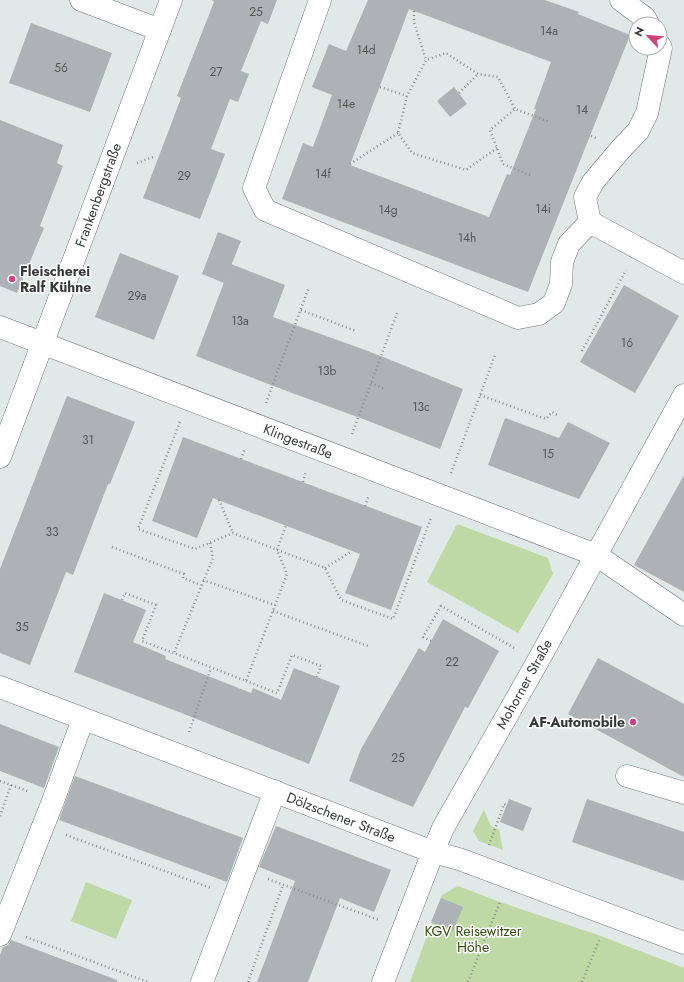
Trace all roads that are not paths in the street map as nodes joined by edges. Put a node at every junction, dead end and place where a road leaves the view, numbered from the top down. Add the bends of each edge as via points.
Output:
1 (81, 0) edge
2 (171, 0) edge
3 (320, 0) edge
4 (621, 0) edge
5 (642, 16) edge
6 (160, 30) junction
7 (659, 56) edge
8 (590, 222) junction
9 (684, 273) edge
10 (0, 327) edge
11 (43, 344) junction
12 (684, 395) edge
13 (0, 457) edge
14 (596, 555) junction
15 (684, 615) edge
16 (0, 687) edge
17 (83, 718) junction
18 (627, 776) dead end
19 (275, 791) junction
20 (684, 793) edge
21 (433, 852) junction
22 (1, 932) edge
23 (684, 943) edge
24 (202, 982) edge
25 (383, 982) edge

1 - 6 street
2 - 6 street, Frankenbergstraße
3 - 8 street via 254,188 265,210 518,318 539,314 554,303 561,284 562,262 569,244
4 - 5 street
6 - 11 street, Frankenbergstraße
7 - 8 street via 647,112 638,131 593,182 586,197
8 - 9 street
10 - 11 street, Klingestraße
11 - 13 street, Frankenbergstraße
11 - 14 street, Klingestraße
12 - 14 street, Mohorner Straße
14 - 15 street, Klingestraße
14 - 21 street, Mohorner Straße via 443,828
16 - 17 street, Dölzschener Straße
17 - 19 street, Dölzschener Straße
17 - 22 street
18 - 20 street
19 - 21 street, Dölzschener Straße
19 - 24 street
21 - 23 street, Dölzschener Straße via 459,859
21 - 25 street, Mohorner Straße

